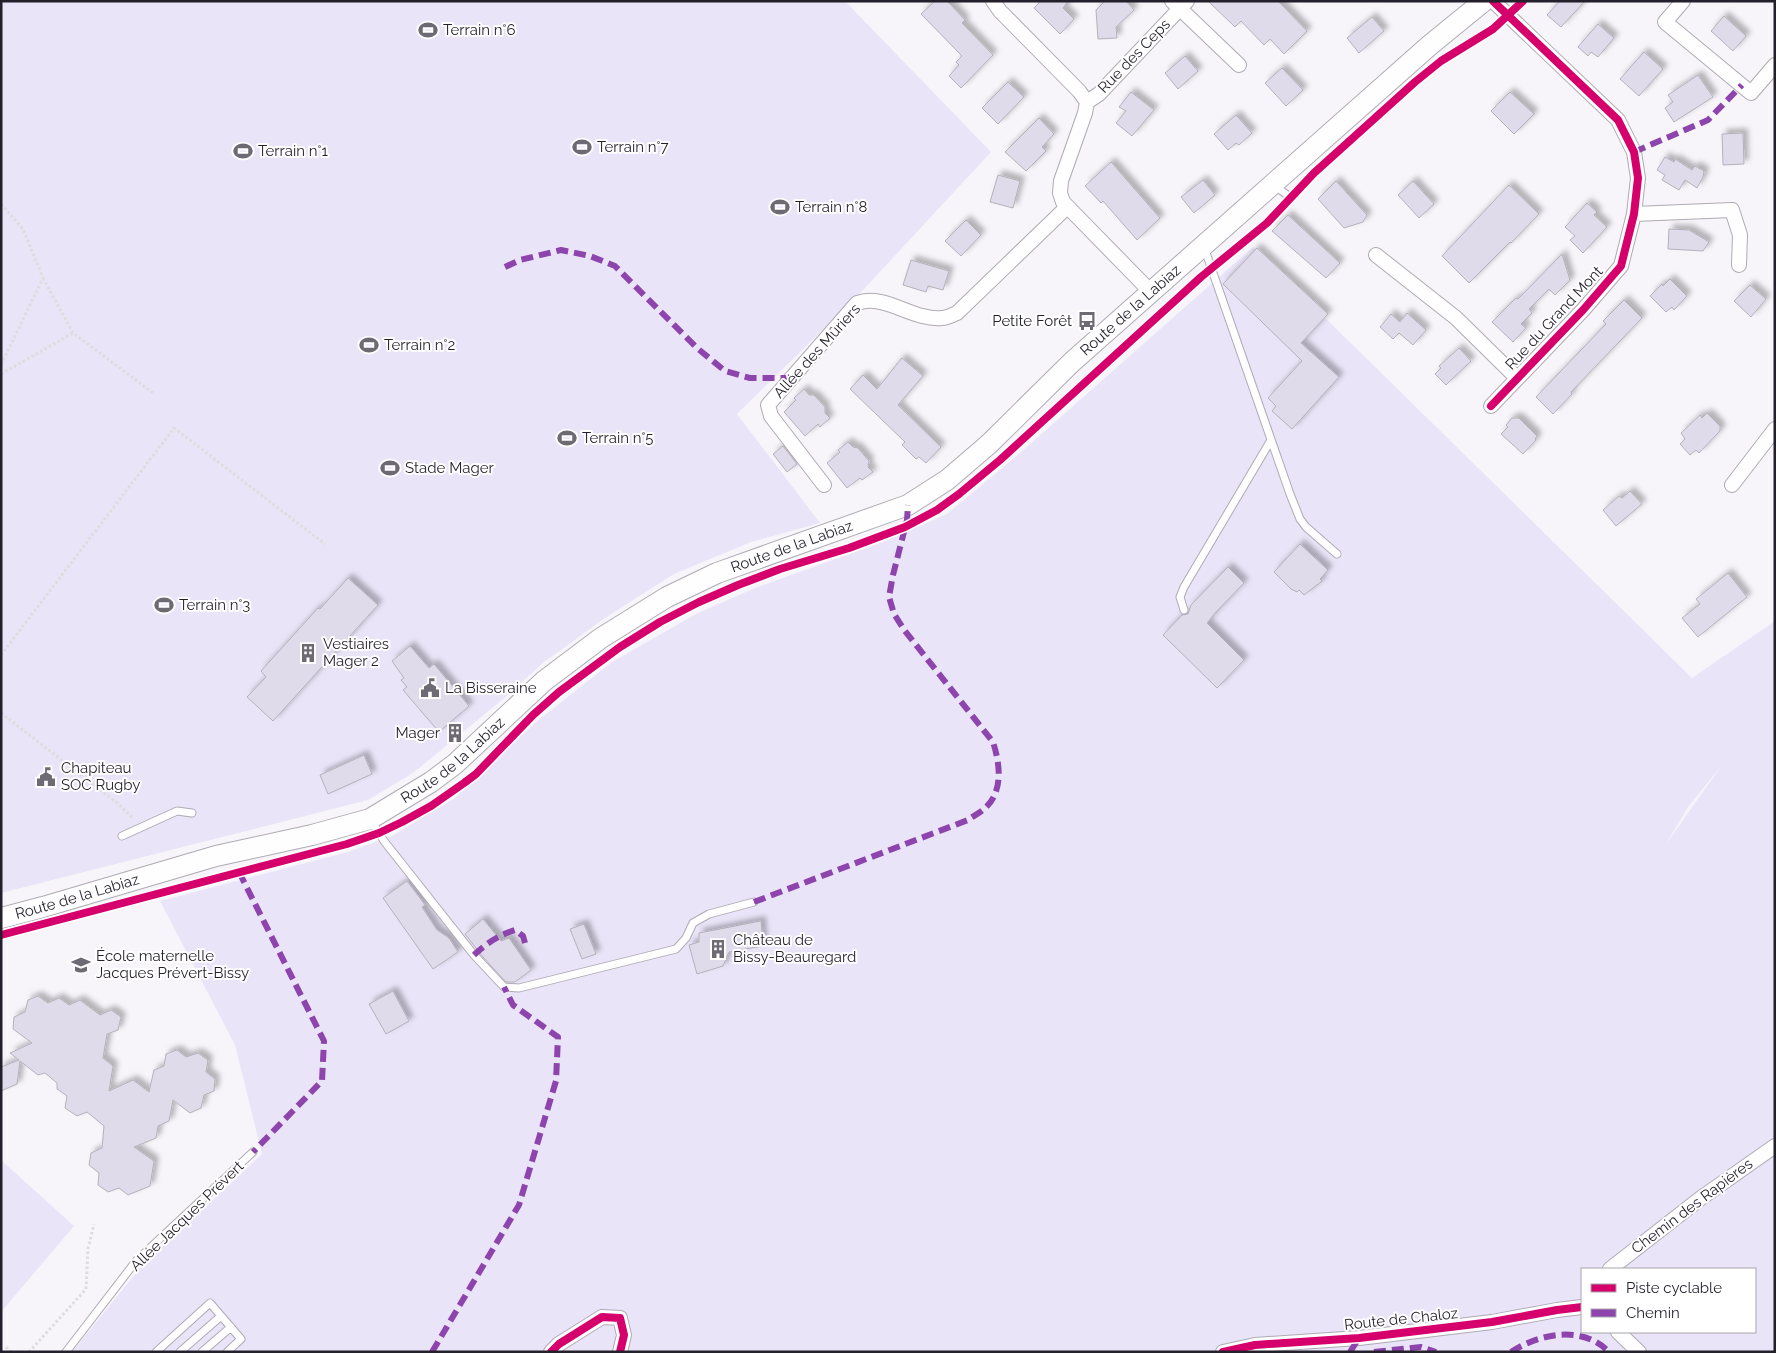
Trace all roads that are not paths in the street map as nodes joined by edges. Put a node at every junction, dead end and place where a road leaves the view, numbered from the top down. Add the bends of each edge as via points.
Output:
1 (992, 1) edge
2 (1484, 1) edge
3 (1493, 1) edge
4 (1683, 1) edge
5 (1179, 4) edge
6 (1240, 65) dead end
7 (1775, 65) edge
8 (1087, 102) junction
9 (1272, 184) junction
10 (1290, 197) dead end
11 (1067, 207) junction
12 (1634, 214) junction
13 (1203, 246) junction
14 (1376, 255) dead end
15 (1739, 265) dead end
16 (1151, 292) junction
17 (1517, 378) junction
18 (1491, 406) dead end
19 (1775, 429) edge
20 (1271, 440) junction
21 (824, 485) dead end
22 (1732, 485) dead end
23 (1337, 554) dead end
24 (1184, 610) dead end
25 (192, 813) dead end
26 (370, 819) junction
27 (122, 836) dead end
28 (754, 902) dead end
29 (1, 918) edge
30 (1775, 1146) edge
31 (253, 1152) dead end
32 (1611, 1268) edge
33 (1581, 1306) edge
34 (221, 1316) junction
35 (231, 1326) junction
36 (1619, 1333) edge
37 (66, 1352) edge
38 (156, 1352) edge
39 (180, 1352) edge
40 (202, 1352) edge
41 (227, 1352) edge
42 (551, 1352) edge
43 (620, 1352) edge
44 (1223, 1352) edge
45 (1639, 1352) edge

1 - 8 street
2 - 9 main road, Route de la Labiaz
3 - 12 street, Rue du Grand Mont via 1618,120 1634,152 1638,178
4 - 7 street via 1665,22 1751,92
5 - 6 street, Rue des Ceps
5 - 8 street, Rue des Ceps via 1099,94
8 - 11 street via 1062,181 1060,193
9 - 10 lane
9 - 13 main road, Route de la Labiaz
11 - 16 street
11 - 21 street, Allée des Mûriers via 956,313 932,319 876,301 857,303 791,378 768,405 771,416
12 - 15 street via 1732,210 1740,235
12 - 17 street, Rue du Grand Mont via 1621,266 1584,310
13 - 16 main road, Route de la Labiaz
13 - 20 lane
14 - 17 street, Rue du Grand Mont via 1456,318
16 - 26 main road, Route de la Labiaz via 947,480 908,505 717,573 667,597 601,638 544,681 431,782
17 - 18 street, Rue du Grand Mont
19 - 22 street
20 - 23 lane via 1300,519
20 - 24 lane via 1184,587 1180,597
25 - 27 lane via 177,811
26 - 28 lane via 474,955 504,987 520,988 676,949 693,923 709,914
26 - 29 main road, Route de la Labiaz via 216,856
30 - 32 street, Chemin des Rapières via 1701,1198
31 - 37 lane, Allée Jacques Prévert via 136,1261
33 - 44 street, Route de Chaloz via 1492,1322 1359,1338 1255,1345
34 - 35 lane
34 - 38 lane via 210,1303
34 - 39 lane
35 - 40 lane
35 - 41 lane via 241,1339
36 - 45 street
42 - 43 street via 602,1316 620,1318 624,1336

